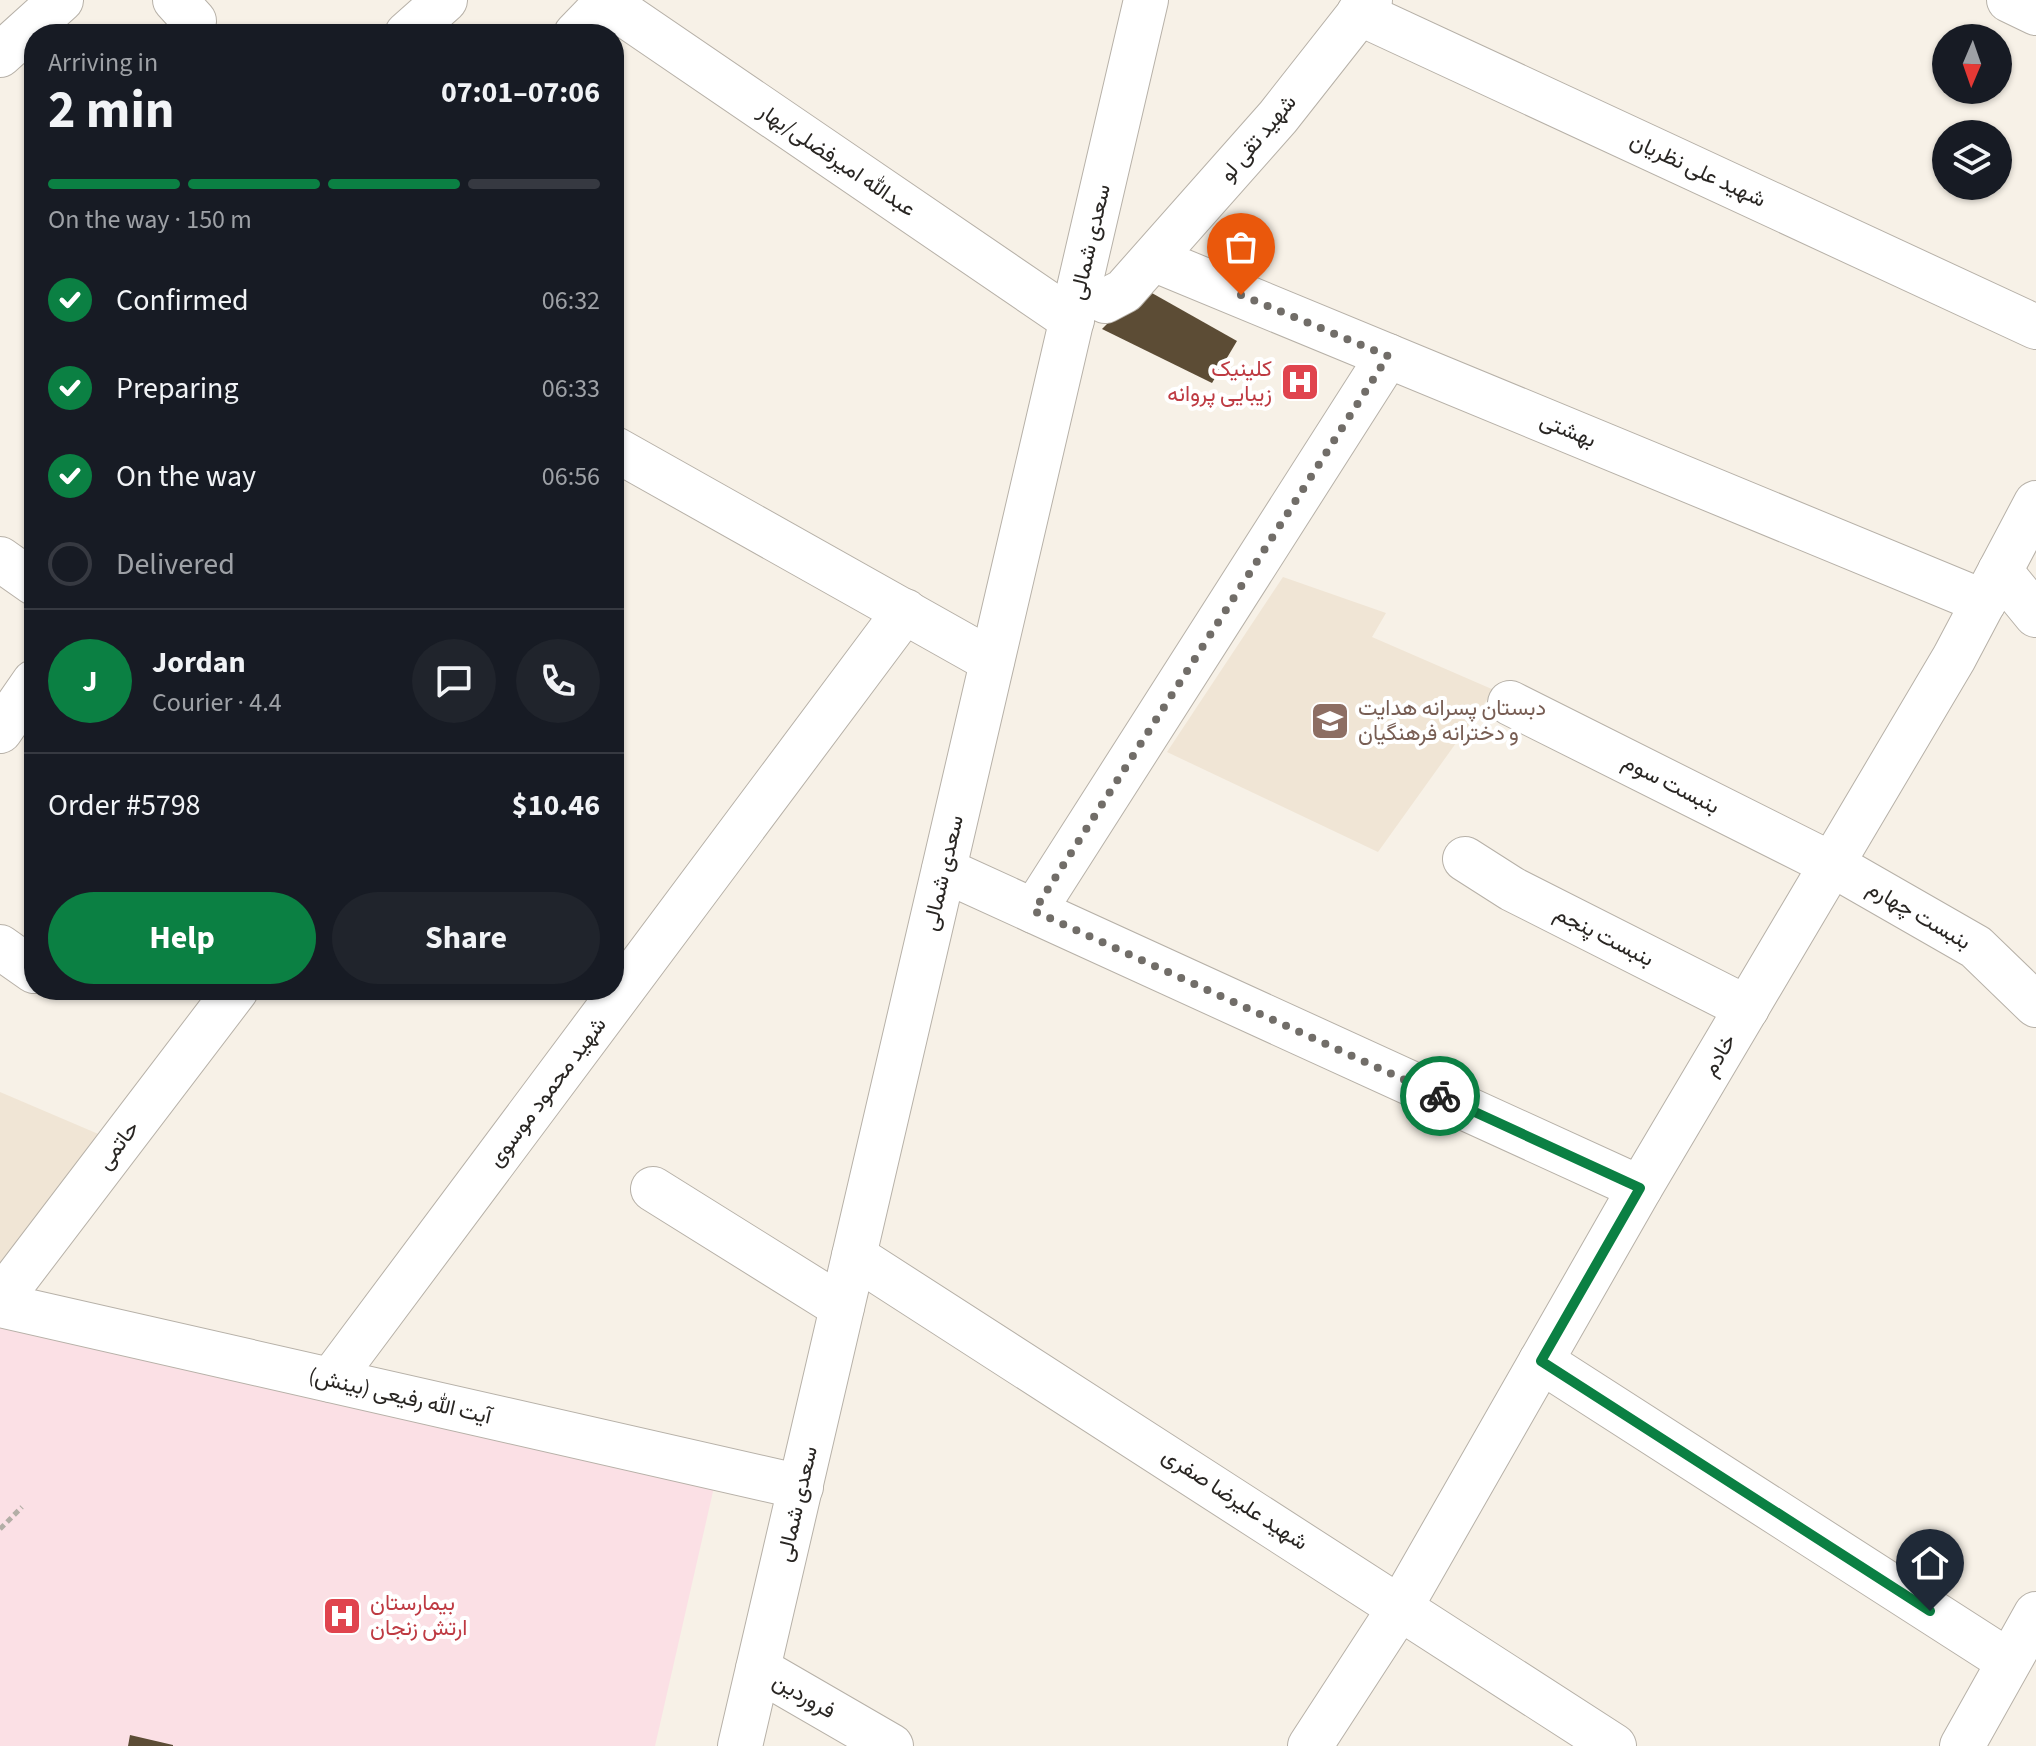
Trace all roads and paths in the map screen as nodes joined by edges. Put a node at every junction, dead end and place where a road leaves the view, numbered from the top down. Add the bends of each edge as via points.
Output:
1 (445, 0) edge
2 (1146, 0) edge
3 (2009, 0) edge
4 (605, 1) edge
5 (41, 6) edge
6 (1364, 6) edge
7 (2036, 13) edge
8 (26, 24) edge
9 (418, 24) edge
10 (585, 24) edge
11 (24, 26) edge
12 (0, 55) edge
13 (1153, 259) junction
14 (1088, 310) junction
15 (2036, 327) edge
16 (1388, 356) junction
17 (624, 454) edge
18 (2036, 503) edge
19 (0, 559) edge
20 (24, 576) edge
21 (1992, 586) junction
22 (905, 611) junction
23 (2036, 615) edge
24 (992, 661) junction
25 (24, 696) edge
26 (1510, 703) dead end
27 (0, 731) edge
28 (1465, 859) dead end
29 (1833, 865) junction
30 (944, 870) junction
31 (1034, 911) junction
32 (0, 947) edge
33 (24, 964) edge
34 (624, 978) edge
35 (228, 1000) edge
36 (608, 1000) edge
37 (2036, 1005) edge
38 (1747, 1008) junction
39 (1640, 1188) junction
40 (653, 1189) dead end
41 (854, 1256) junction
42 (0, 1303) edge
43 (842, 1307) junction
44 (1541, 1361) junction
45 (331, 1380) junction
46 (801, 1487) junction
47 (22, 1507) dead end
48 (0, 1529) edge
49 (1401, 1606) junction
50 (2036, 1614) edge
51 (2008, 1661) junction
52 (758, 1669) junction
53 (740, 1746) edge
54 (891, 1746) edge
55 (1310, 1746) edge
56 (1614, 1746) edge
57 (1962, 1746) edge

1 - 9 street
2 - 14 street, سعدی شمالی
3 - 7 street
4 - 10 street
4 - 14 street, عبدالله امیرفضلی/بهار
5 - 8 street
6 - 13 street, شهید تقی لو via 1278,117
6 - 15 street, شهید علی نظریان
11 - 12 street
13 - 14 street, شهید تقی لو via 1124,291
13 - 16 street, بهشتی
14 - 24 street, سعدی شمالی via 1039,463
16 - 21 street, بهشتی
16 - 31 street
17 - 22 street
18 - 21 street, خادم
19 - 20 street
21 - 23 street
21 - 29 street, خادم
22 - 24 street
22 - 34 street, شهید محمود موسوی
24 - 30 street, سعدی شمالی
25 - 27 street
26 - 29 street, بنبست سوم
28 - 38 street, بنبست پنجم via 1512,889
29 - 37 street, بنبست چهارم via 1976,947
29 - 38 street, خادم
30 - 31 street
30 - 41 street, سعدی شمالی
31 - 39 street
32 - 33 street
35 - 42 street, حاتمی
36 - 45 street, شهید محمود موسوی
38 - 39 street, خادم
39 - 44 street, خادم
40 - 43 street
41 - 43 street, سعدی شمالی
41 - 49 street, شهید علیرضا صفری
42 - 45 street, آیت الله رفیعی (بینش)
43 - 46 street, سعدی شمالی
44 - 49 street, خادم
44 - 51 street
45 - 46 street, آیت الله رفیعی (بینش)
46 - 52 street, سعدی شمالی
47 - 48 path
49 - 55 street, خادم
49 - 56 street, شهید علیرضا صفری
50 - 51 street
51 - 57 street
52 - 53 street, سعدی شمالی
52 - 54 street, فروردین

